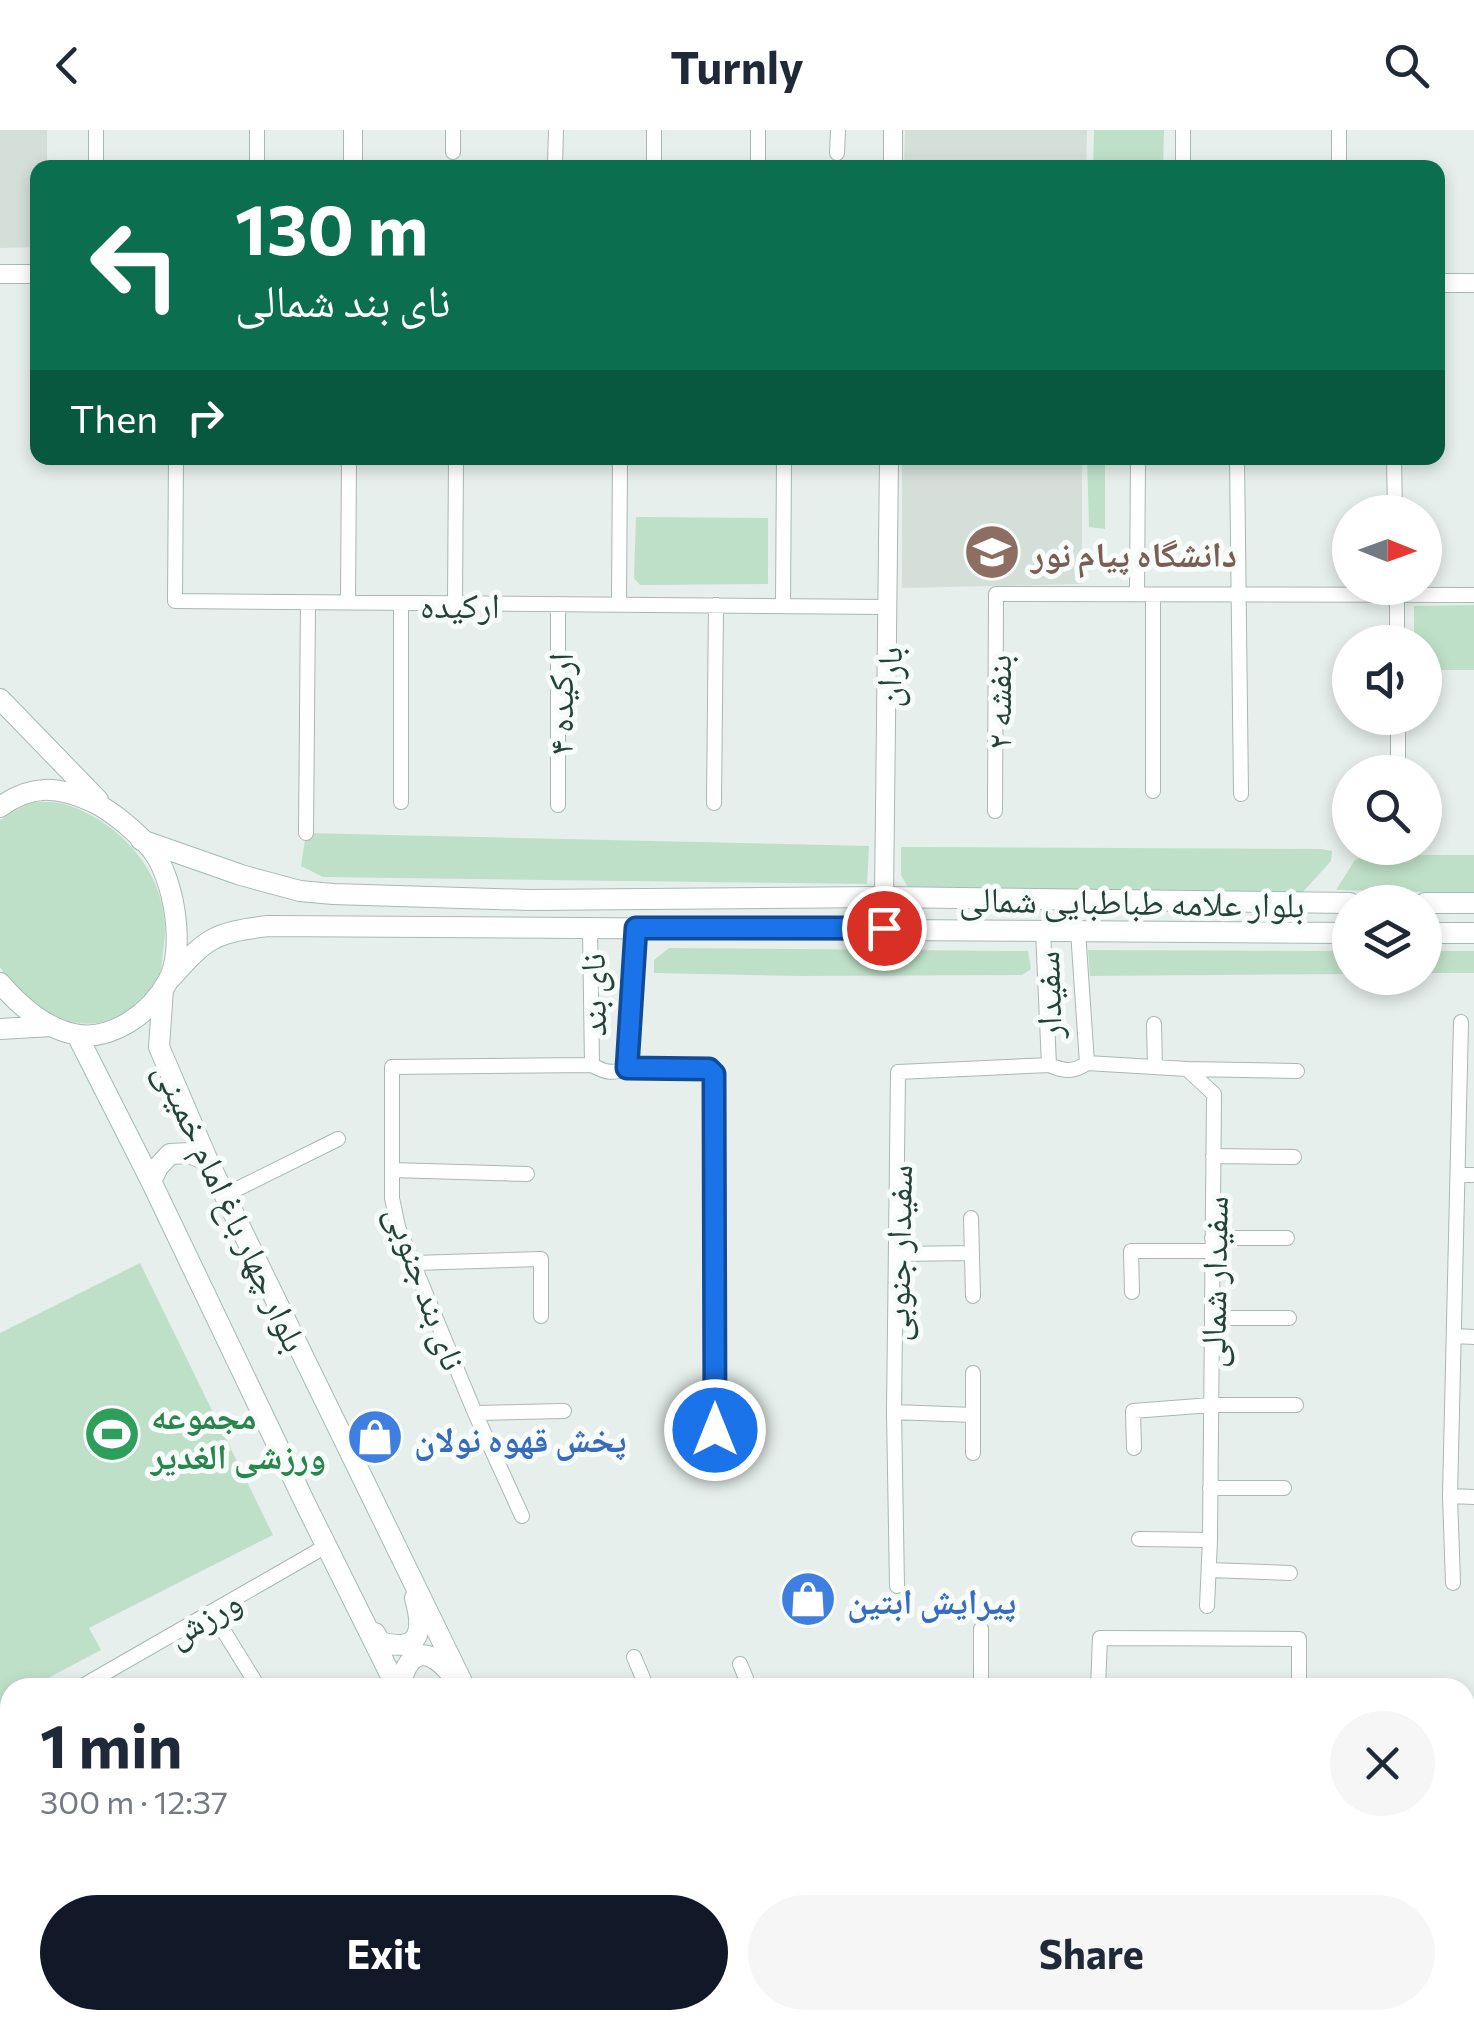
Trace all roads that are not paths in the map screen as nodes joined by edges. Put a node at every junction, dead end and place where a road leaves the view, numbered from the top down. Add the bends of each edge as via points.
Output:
1 (96, 130) edge
2 (256, 130) edge
3 (353, 130) edge
4 (453, 130) edge
5 (556, 130) edge
6 (654, 130) edge
7 (758, 130) edge
8 (838, 130) edge
9 (893, 130) edge
10 (1182, 130) edge
11 (1338, 130) edge
12 (453, 152) dead end
13 (837, 152) dead end
14 (96, 160) edge
15 (257, 160) edge
16 (353, 160) edge
17 (555, 160) edge
18 (654, 160) dead end
19 (758, 160) edge
20 (892, 160) edge
21 (1183, 160) edge
22 (1338, 160) edge
23 (0, 274) edge
24 (30, 274) edge
25 (1445, 283) edge
26 (1474, 283) edge
27 (176, 465) edge
28 (349, 465) edge
29 (456, 465) edge
30 (620, 465) edge
31 (784, 465) edge
32 (889, 465) edge
33 (1138, 465) edge
34 (1237, 465) edge
35 (1394, 465) edge
36 (1395, 495) edge
37 (1332, 592) edge
38 (1442, 593) edge
39 (1145, 594) junction
40 (1240, 594) junction
41 (1474, 595) edge
42 (308, 602) junction
43 (348, 602) junction
44 (401, 602) junction
45 (455, 603) junction
46 (558, 604) junction
47 (619, 604) junction
48 (716, 605) junction
49 (783, 606) junction
50 (888, 607) junction
51 (0, 699) edge
52 (1153, 791) dead end
53 (1241, 794) dead end
54 (401, 802) dead end
55 (714, 803) dead end
56 (558, 805) dead end
57 (0, 807) edge
58 (106, 808) junction
59 (996, 811) dead end
60 (306, 833) dead end
61 (142, 840) junction
62 (884, 896) junction
63 (1332, 903) edge
64 (1442, 903) edge
65 (1474, 903) edge
66 (590, 928) junction
67 (636, 928) junction
68 (1078, 930) junction
69 (1043, 931) junction
70 (1332, 933) edge
71 (1442, 933) edge
72 (1474, 933) edge
73 (0, 982) edge
74 (166, 984) junction
75 (1462, 1022) dead end
76 (1154, 1024) dead end
77 (52, 1026) junction
78 (0, 1029) edge
79 (77, 1035) junction
80 (1086, 1064) junction
81 (592, 1065) junction
82 (1049, 1065) junction
83 (1155, 1067) junction
84 (627, 1068) junction
85 (1187, 1069) junction
86 (1298, 1071) dead end
87 (1468, 1092) edge
88 (338, 1140) dead end
89 (1213, 1156) junction
90 (1294, 1157) dead end
91 (208, 1161) junction
92 (392, 1170) junction
93 (527, 1174) dead end
94 (1466, 1175) edge
95 (151, 1181) junction
96 (225, 1195) junction
97 (972, 1218) dead end
98 (1287, 1238) dead end
99 (1212, 1244) junction
100 (972, 1253) junction
101 (896, 1254) junction
102 (414, 1263) junction
103 (1132, 1292) dead end
104 (973, 1296) dead end
105 (541, 1316) dead end
106 (1212, 1318) junction
107 (1289, 1318) dead end
108 (1455, 1336) junction
109 (1474, 1336) edge
110 (973, 1373) dead end
111 (1211, 1405) junction
112 (1296, 1406) dead end
113 (564, 1412) dead end
114 (894, 1412) junction
115 (476, 1413) junction
116 (973, 1415) junction
117 (1134, 1448) dead end
118 (973, 1453) dead end
119 (715, 1469) dead end
120 (1210, 1488) junction
121 (1284, 1488) dead end
122 (1450, 1496) junction
123 (1474, 1498) edge
124 (522, 1516) dead end
125 (1138, 1539) dead end
126 (1210, 1540) junction
127 (328, 1545) junction
128 (408, 1567) junction
129 (1209, 1570) junction
130 (1290, 1573) dead end
131 (1454, 1583) dead end
132 (897, 1586) dead end
133 (350, 1593) junction
134 (1207, 1606) dead end
135 (212, 1612) junction
136 (981, 1629) dead end
137 (634, 1657) dead end
138 (740, 1664) dead end
139 (96, 1678) edge
140 (253, 1678) edge
141 (393, 1678) edge
142 (401, 1678) edge
143 (455, 1678) edge
144 (458, 1678) edge
145 (643, 1678) edge
146 (746, 1678) edge
147 (981, 1678) edge
148 (1098, 1678) edge
149 (1299, 1678) edge

1 - 14 street
2 - 15 street
3 - 16 street
4 - 12 street
5 - 17 street
6 - 18 street
7 - 19 street
8 - 13 street
9 - 20 street
10 - 21 street
11 - 22 street
23 - 24 street
25 - 26 street
27 - 42 street, ارکیده via 175,601
28 - 43 street
29 - 45 street
30 - 47 street
31 - 49 street
32 - 50 street, باران
33 - 39 street
34 - 40 street
35 - 36 street
37 - 40 street
38 - 41 street
39 - 40 street
39 - 52 street
39 - 59 street, بنفشه ۲ via 996,594
40 - 53 street
42 - 43 street, ارکیده
42 - 60 street
43 - 44 street, ارکیده
44 - 45 street, ارکیده
44 - 54 street
45 - 46 street, ارکیده
46 - 47 street, ارکیده
46 - 56 street, ارکیده ۴
47 - 48 street, ارکیده
48 - 49 street, ارکیده
48 - 55 street
49 - 50 street, ارکیده
50 - 62 street, باران
51 - 58 main road
57 - 58 main road via 32,790 58,790
58 - 61 main road
61 - 62 main road, بلوار علامه طباطبایی شمالی via 241,875 333,894 530,900
61 - 74 main road, بلوار چهار باغ امام خمینی via 158,862 176,918
62 - 63 main road, بلوار علامه طباطبایی شمالی
64 - 65 main road
66 - 67 main road, بلوار علامه طباطبایی شمالی
66 - 74 main road, بلوار علامه طباطبایی شمالی via 228,931 201,945
66 - 81 street, نای بند
67 - 69 main road, بلوار علامه طباطبایی شمالی
67 - 84 street, نای بند
68 - 69 main road, بلوار علامه طباطبایی شمالی
68 - 70 main road, بلوار علامه طباطبایی شمالی
68 - 80 street, سفیدار
69 - 82 street, سفیدار
71 - 72 main road
73 - 77 main road
74 - 79 main road, بلوار علامه طباطبایی شمالی via 137,1018 99,1034
74 - 91 main road, بلوار چهار باغ امام خمینی via 159,1047
75 - 87 street
76 - 83 street
77 - 78 main road
77 - 79 main road
79 - 95 main road, بلوار چهار باغ امام خمینی
80 - 82 street, سفیدار via 1063,1071
80 - 83 street
81 - 84 street, نای بند via 604,1072
81 - 92 street, نای بند جنوبی via 392,1067
82 - 101 street, سفیدار جنوبی via 898,1072
83 - 85 street
84 - 119 street via 714,1074
85 - 86 street
85 - 89 street, سفیدار شمالی via 1214,1094
87 - 94 street
88 - 96 street
89 - 90 street
89 - 99 street, سفیدار شمالی
91 - 95 main road via 170,1154
91 - 96 main road, بلوار چهار باغ امام خمینی
92 - 93 street
92 - 102 street, نای بند جنوبی via 395,1212
94 - 108 street
95 - 127 main road, بلوار چهار باغ امام خمینی
96 - 128 main road, بلوار چهار باغ امام خمینی
97 - 100 street
98 - 99 street
99 - 103 street via 1131,1251
99 - 106 street, سفیدار شمالی
100 - 101 street
100 - 104 street
101 - 114 street, سفیدار جنوبی
102 - 105 street via 541,1259
102 - 115 street, نای بند جنوبی
106 - 107 street
106 - 111 street, سفیدار شمالی
108 - 109 street
108 - 122 street
110 - 116 street
111 - 112 street
111 - 117 street via 1133,1410
111 - 120 street, سفیدار شمالی
113 - 115 street
114 - 116 street
114 - 132 street, سفیدار جنوبی
115 - 124 street, نای بند جنوبی
116 - 118 street
120 - 121 street
120 - 126 street, سفیدار شمالی
122 - 123 street
122 - 131 street
125 - 126 street
126 - 129 street, سفیدار شمالی
127 - 133 main road, بلوار چهار باغ امام خمینی
127 - 135 street, ورزش
128 - 133 main road via 421,1620 419,1633 405,1645 380,1642
128 - 144 main road, بلوار چهار باغ امام خمینی
129 - 130 street
129 - 134 street, سفیدار شمالی
133 - 141 main road, بلوار چهار باغ امام خمینی
135 - 139 street, ورزش
135 - 140 street
136 - 147 street
137 - 145 street
138 - 146 street
142 - 143 main road via 406,1664 424,1655
148 - 149 street via 1100,1638 1299,1638

